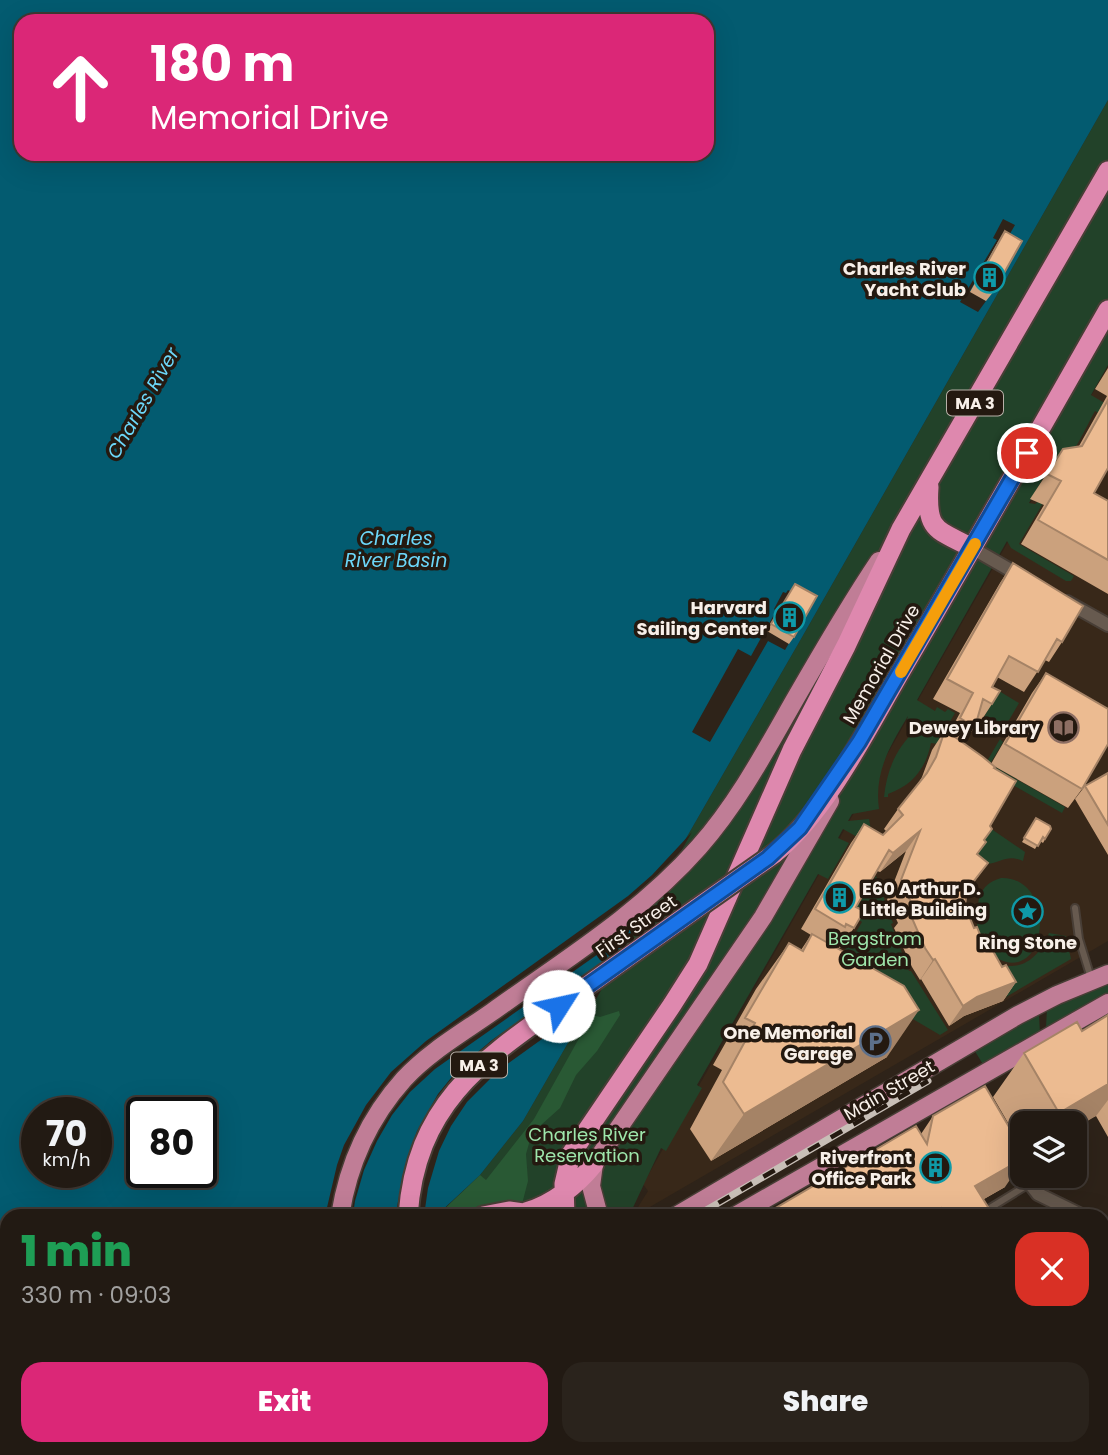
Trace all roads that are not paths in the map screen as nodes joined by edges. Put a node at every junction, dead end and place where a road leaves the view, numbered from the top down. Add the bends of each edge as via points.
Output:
1 (1108, 171) edge
2 (1108, 310) edge
3 (929, 482) junction
4 (901, 529) junction
5 (972, 548) junction
6 (1031, 582) edge
7 (1053, 594) edge
8 (1108, 625) edge
9 (859, 742) junction
10 (1075, 908) dead end
11 (1100, 977) edge
12 (1108, 1003) edge
13 (1007, 1147) edge
14 (1010, 1152) edge
15 (594, 1164) junction
16 (1012, 1188) edge
17 (1034, 1188) edge
18 (563, 1192) junction
19 (341, 1209) edge
20 (409, 1209) edge
21 (539, 1209) edge
22 (564, 1209) edge
23 (596, 1209) edge
24 (688, 1209) edge
25 (752, 1209) edge
26 (986, 1209) edge
27 (1068, 1209) edge

1 - 3 highway, MA 3
2 - 5 highway, Memorial Drive / MA 3
3 - 4 highway, MA 3
3 - 5 highway via 931,521
4 - 18 highway, MA 3 via 792,750 708,945 573,1150
4 - 19 main road via 841,619 733,803 699,847 629,913 435,1052 404,1080 360,1145
5 - 6 street
5 - 9 highway, Memorial Drive / MA 3
7 - 8 street
9 - 15 main road, Memorial Drive via 767,911
9 - 20 highway, First Street / MA 3, bridge via 811,814 774,854 498,1049 463,1082 426,1139
10 - 11 lane via 1079,939
11 - 24 main road, Main Street via 1018,1015
12 - 25 main road, Main Street via 973,1089
13 - 14 street
15 - 18 highway
15 - 23 main road via 591,1186
16 - 26 lane
17 - 27 street
18 - 21 highway
18 - 22 highway, MA 3

